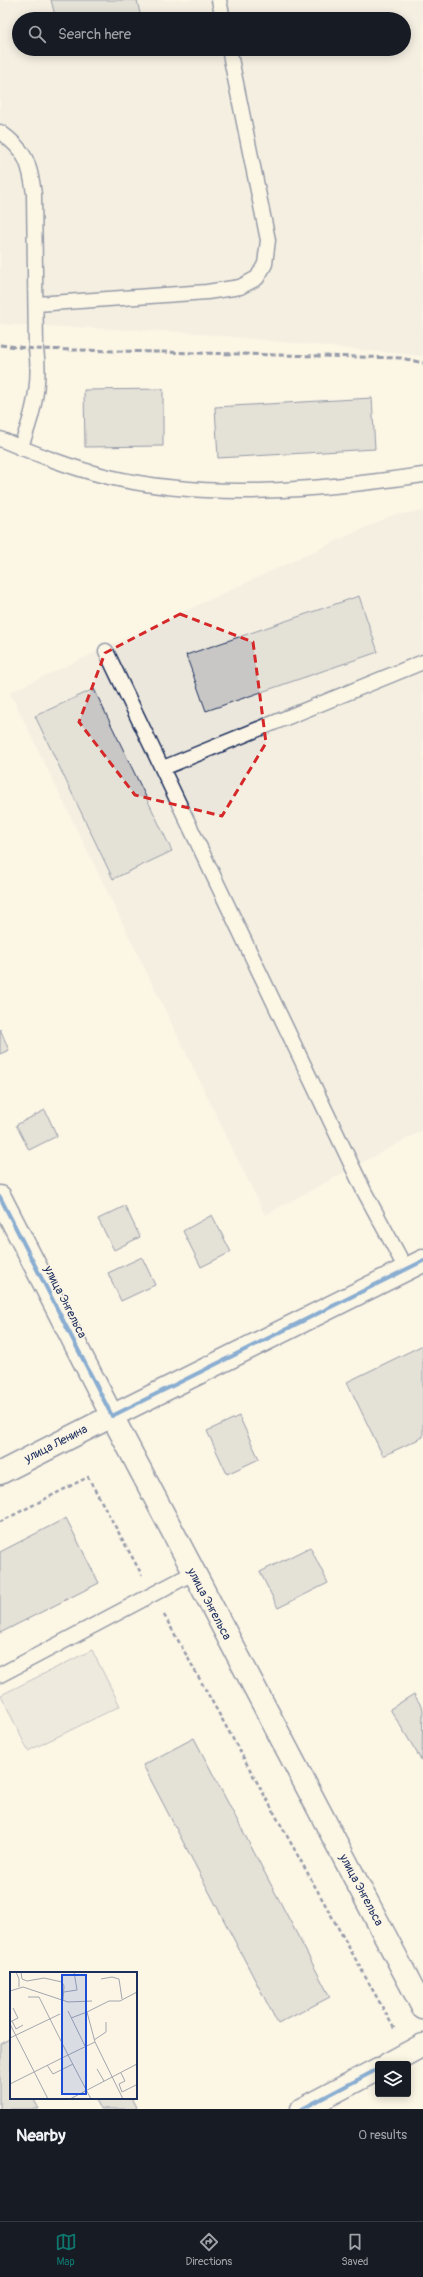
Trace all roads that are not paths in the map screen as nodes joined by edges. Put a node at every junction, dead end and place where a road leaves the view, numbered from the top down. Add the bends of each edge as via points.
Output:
1 (219, 0) edge
2 (222, 12) edge
3 (230, 56) edge
4 (0, 132) edge
5 (37, 304) junction
6 (0, 439) edge
7 (20, 448) junction
8 (423, 475) edge
9 (106, 651) dead end
10 (423, 662) edge
11 (163, 768) junction
12 (0, 1197) edge
13 (414, 1265) edge
14 (112, 1416) junction
15 (0, 1473) edge
16 (193, 1573) junction
17 (0, 1675) edge
18 (423, 2008) edge
19 (416, 2050) edge
20 (394, 2061) edge
21 (375, 2071) edge
22 (302, 2109) edge

1 - 2 lane
3 - 5 lane via 268,240 265,264 257,278 240,287 207,292
4 - 5 lane via 24,152 31,171
5 - 7 lane via 36,349 39,367 30,424
6 - 7 lane
7 - 8 lane via 104,476 184,488 310,488
9 - 11 lane
10 - 11 lane
11 - 13 lane via 364,1191
12 - 14 main road, улица Энгельса
13 - 14 main road, улица Ленина
14 - 15 main road, улица Ленина
14 - 16 main road, улица Энгельса
16 - 17 lane
16 - 18 main road, улица Энгельса
19 - 20 main road
21 - 22 main road

